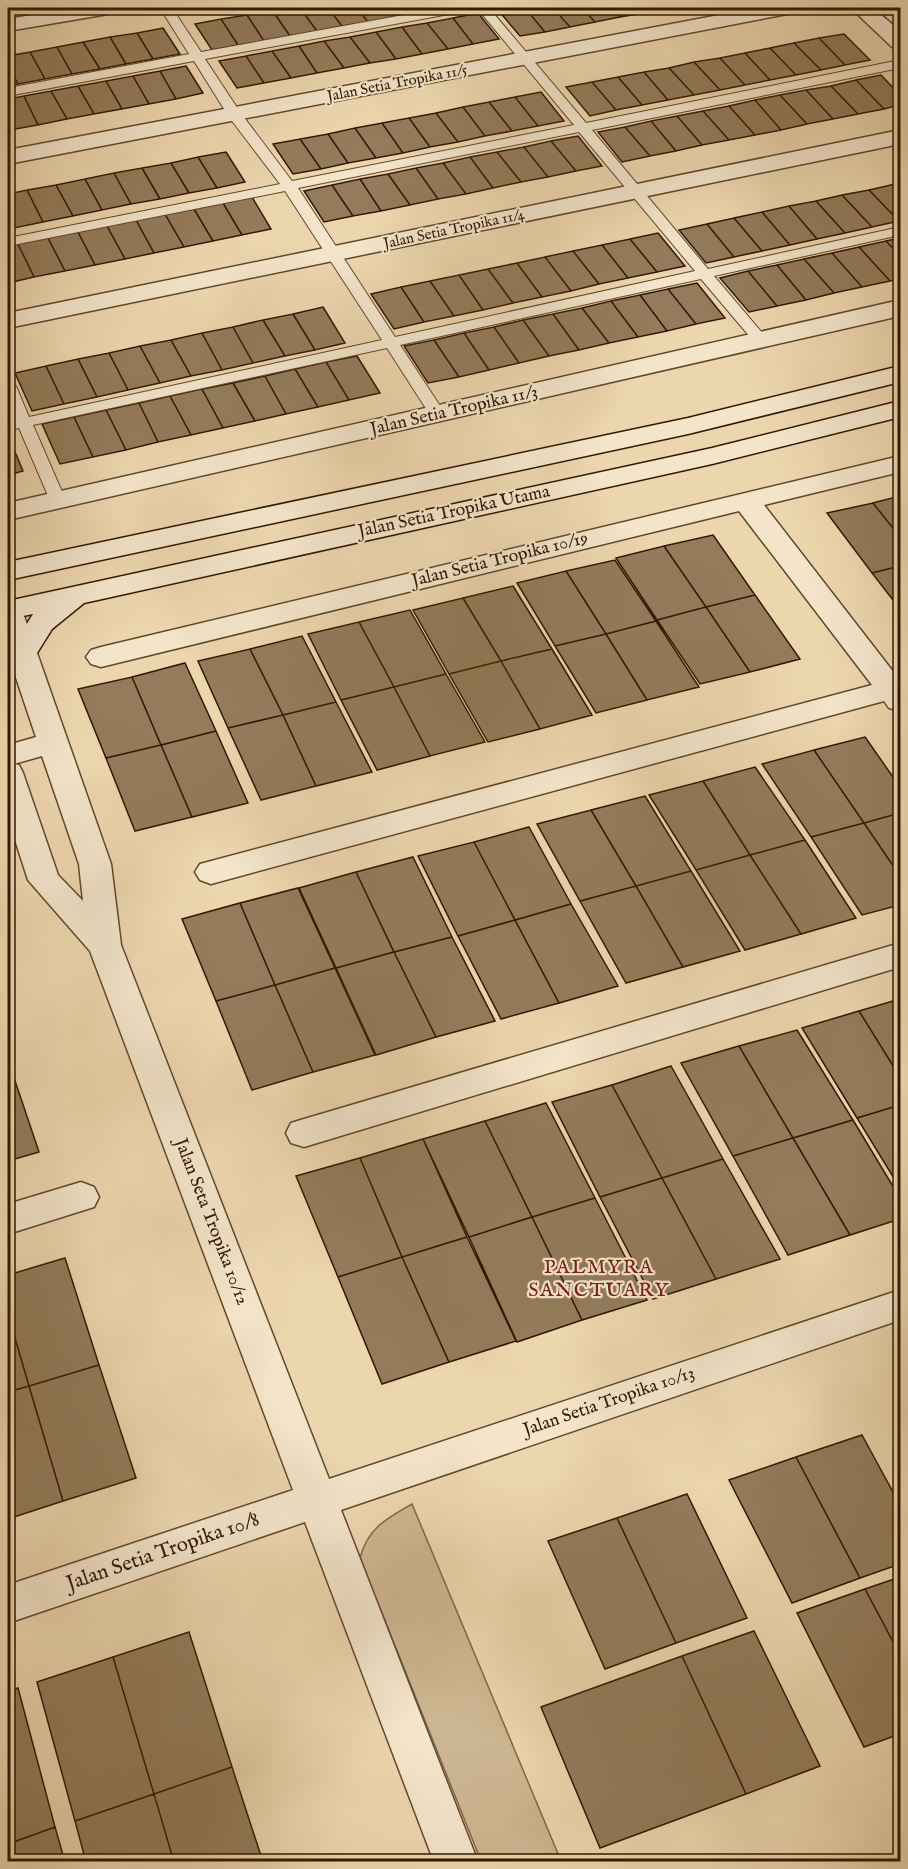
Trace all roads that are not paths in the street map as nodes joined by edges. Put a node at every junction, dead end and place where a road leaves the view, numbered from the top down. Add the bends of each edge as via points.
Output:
1 (108, 8) edge
2 (166, 8) edge
3 (460, 8) edge
4 (483, 8) edge
5 (787, 8) edge
6 (861, 8) edge
7 (8, 26) edge
8 (900, 42) edge
9 (197, 56) junction
10 (525, 58) junction
11 (900, 64) edge
12 (8, 92) edge
13 (234, 114) junction
14 (584, 127) junction
15 (900, 137) edge
16 (8, 157) edge
17 (289, 186) junction
18 (638, 191) junction
19 (900, 231) edge
20 (8, 242) edge
21 (334, 254) junction
22 (705, 274) junction
23 (900, 308) edge
24 (8, 321) edge
25 (761, 341) junction
26 (390, 343) junction
27 (900, 374) edge
28 (8, 386) edge
29 (900, 410) edge
30 (438, 415) junction
31 (16, 424) edge
32 (688, 426) junction
33 (712, 456) junction
34 (900, 464) edge
35 (58, 501) junction
36 (746, 501) junction
37 (8, 512) edge
38 (8, 571) edge
39 (89, 591) junction
40 (8, 612) edge
41 (22, 654) junction
42 (101, 657) dead end
43 (897, 693) edge
44 (53, 743) junction
45 (8, 755) edge
46 (8, 773) edge
47 (211, 872) dead end
48 (104, 945) junction
49 (900, 955) edge
50 (304, 1132) dead end
51 (81, 1197) dead end
52 (8, 1219) edge
53 (900, 1305) edge
54 (318, 1499) junction
55 (8, 1604) edge
56 (456, 1862) edge

1 - 7 street
2 - 9 lane
3 - 9 lane
4 - 10 lane
5 - 10 street, Jalan Setia Tropika 11/5
6 - 8 street
9 - 12 lane
9 - 13 lane
10 - 13 street, Jalan Setia Tropika 11/5
10 - 14 lane
11 - 14 lane
13 - 16 street, Jalan Setia Tropika 11/5
13 - 17 lane
14 - 17 lane
14 - 18 lane
15 - 18 street, Jalan Setia Tropika 11/4
17 - 20 lane
17 - 21 lane
18 - 21 street, Jalan Setia Tropika 11/4
18 - 22 lane
19 - 22 lane
21 - 24 street, Jalan Setia Tropika 11/4
21 - 26 lane
22 - 25 lane
22 - 26 lane
23 - 25 street, Jalan Setia Tropika 11/3
25 - 30 street, Jalan Setia Tropika 11/3
26 - 30 lane
26 - 31 lane
27 - 32 street, Jalan Setia Tropika Utama
28 - 31 lane
29 - 33 street, Jalan Setia Tropika Utama
30 - 35 street, Jalan Setia Tropika 11/3
31 - 35 lane
32 - 33 street
32 - 38 street, Jalan Setia Tropika Utama
33 - 39 street, Jalan Setia Tropika Utama
34 - 36 street, Jalan Setia Tropika 10/19
35 - 37 street, Jalan Setia Tropika 11/3
36 - 42 street, Jalan Setia Tropika 10/19
36 - 43 street
39 - 40 street, Jalan Setia Tropika Utama
39 - 41 street via 48,614 34,630
40 - 41 street, Jalan Seta Tropika 10/12
41 - 44 street, Jalan Seta Tropika 10/12
43 - 47 street
44 - 45 street
44 - 48 street, Jalan Seta Tropika 10/12 via 95,864
46 - 48 street, Jalan Seta Tropika 10/12 via 45,880
48 - 54 street, Jalan Seta Tropika 10/12
49 - 50 street
51 - 52 street
53 - 54 street, Jalan Setia Tropika 10/13
54 - 55 street, Jalan Setia Tropika 10/8
54 - 56 street, Jalan Seta Tropika 10/12

